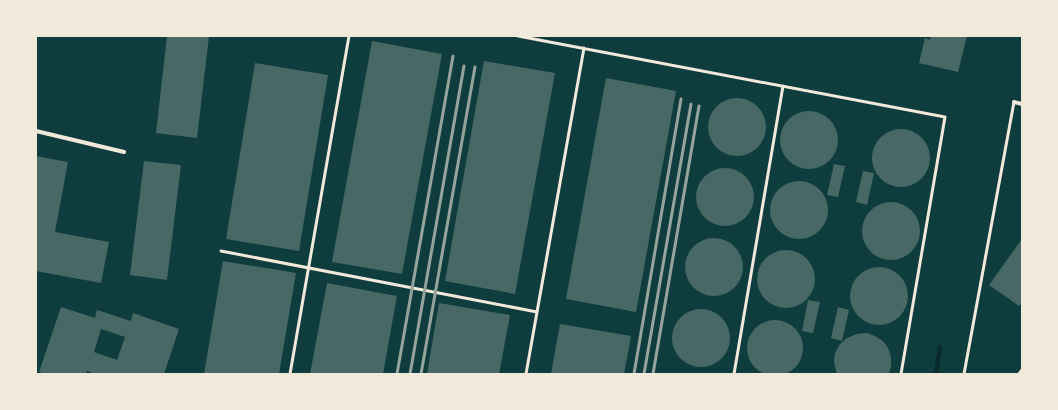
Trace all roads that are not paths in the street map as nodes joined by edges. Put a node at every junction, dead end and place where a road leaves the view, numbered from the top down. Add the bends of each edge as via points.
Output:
1 (350, 36) edge
2 (518, 36) edge
3 (584, 48) junction
4 (783, 86) junction
5 (1014, 102) joint
6 (1022, 104) edge
7 (36, 131) edge
8 (124, 152) dead end
9 (221, 251) dead end
10 (308, 268) junction
11 (537, 312) junction
12 (1022, 370) edge
13 (290, 374) edge
14 (526, 374) edge
15 (734, 374) edge
16 (901, 374) edge
17 (964, 374) edge
18 (1019, 374) edge

1 - 10 lane
2 - 3 lane
3 - 4 lane
3 - 11 lane
4 - 15 lane
4 - 16 lane via 945,117
5 - 6 street
5 - 17 lane
7 - 8 street
9 - 10 lane
10 - 11 lane
10 - 13 lane
11 - 14 lane
12 - 18 lane

